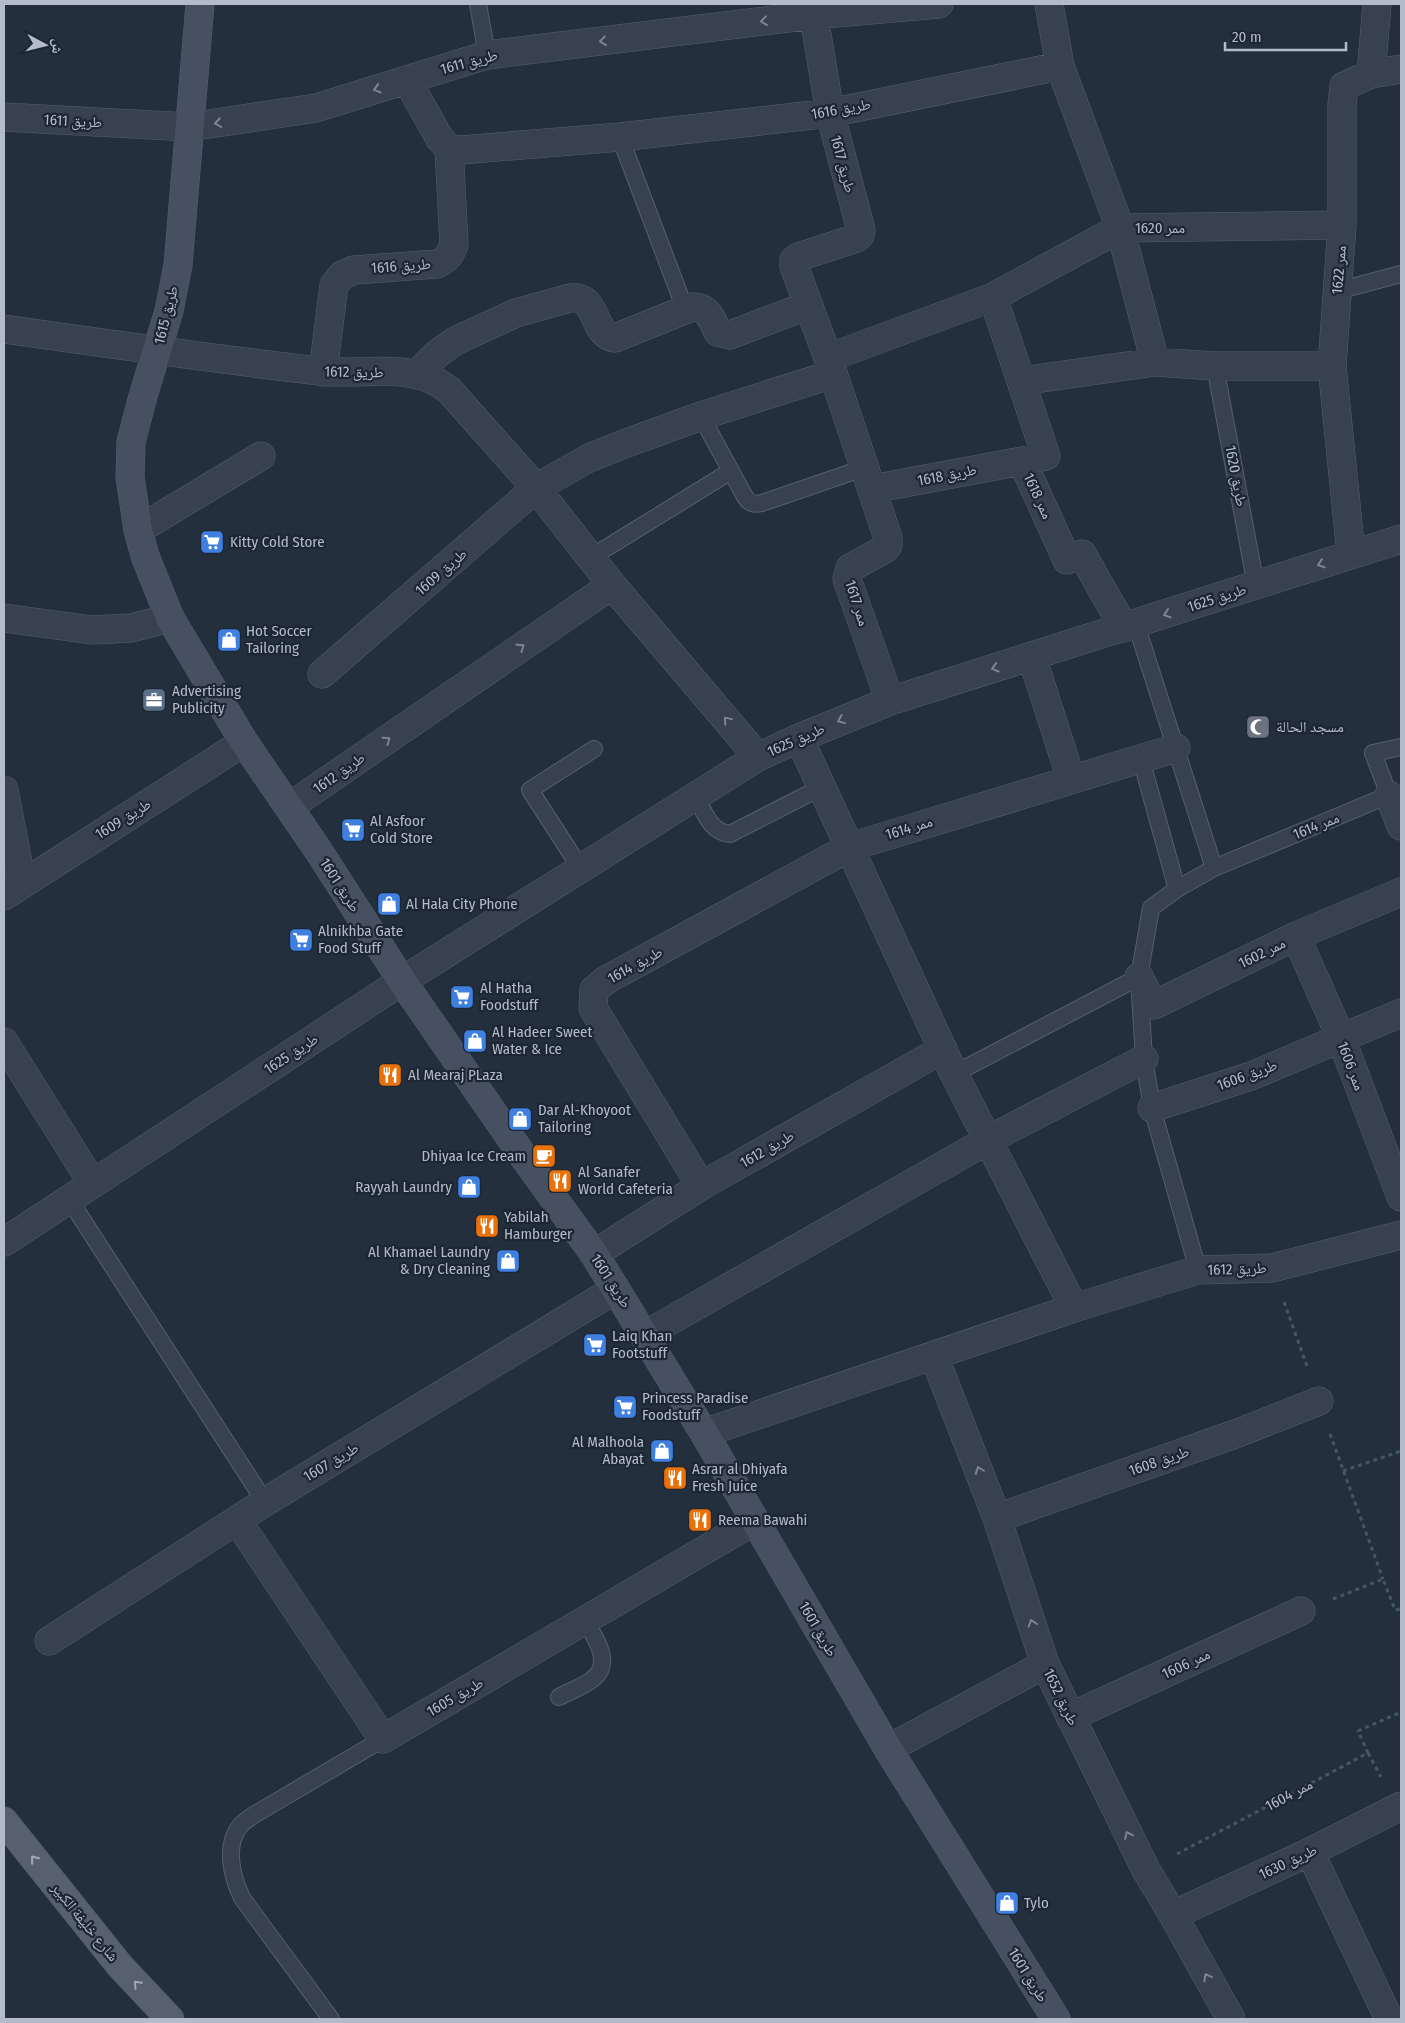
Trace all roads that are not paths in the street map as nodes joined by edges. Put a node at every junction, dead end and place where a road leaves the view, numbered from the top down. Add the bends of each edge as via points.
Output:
1 (200, 4) edge
2 (478, 4) edge
3 (940, 4) edge
4 (1049, 4) edge
5 (1376, 4) edge
6 (812, 9) edge
7 (487, 55) junction
8 (1060, 66) junction
9 (1401, 69) edge
10 (1372, 74) junction
11 (407, 80) junction
12 (830, 113) junction
13 (4, 117) edge
14 (189, 127) junction
15 (620, 136) junction
16 (449, 148) junction
17 (1342, 225) junction
18 (1120, 228) junction
19 (860, 235) joint
20 (1401, 274) edge
21 (1337, 291) junction
22 (994, 297) junction
23 (809, 305) junction
24 (685, 309) junction
25 (4, 329) edge
26 (156, 351) junction
27 (1156, 362) junction
28 (830, 366) junction
29 (1214, 366) junction
30 (1332, 366) junction
31 (323, 372) junction
32 (417, 374) junction
33 (1021, 381) junction
34 (701, 416) junction
35 (260, 456) dead end
36 (1022, 461) junction
37 (730, 471) junction
38 (868, 478) junction
39 (536, 488) junction
40 (138, 530) junction
41 (1401, 539) edge
42 (1351, 554) junction
43 (590, 558) junction
44 (612, 585) junction
45 (1256, 586) junction
46 (4, 618) edge
47 (170, 618) junction
48 (1130, 626) junction
49 (1032, 657) junction
50 (322, 674) dead end
51 (890, 701) junction
52 (798, 738) junction
53 (244, 742) junction
54 (1176, 748) junction
55 (1401, 748) edge
56 (594, 749) dead end
57 (758, 757) junction
58 (1141, 758) junction
59 (1071, 779) junction
60 (822, 787) junction
61 (4, 790) edge
62 (1389, 795) junction
63 (696, 797) junction
64 (289, 807) junction
65 (1401, 824) edge
66 (850, 847) junction
67 (1214, 868) junction
68 (581, 869) junction
69 (1177, 889) junction
70 (13, 890) edge
71 (1401, 892) edge
72 (1296, 936) junction
73 (1139, 977) junction
74 (402, 981) junction
75 (1401, 1013) edge
76 (1340, 1038) junction
77 (4, 1042) edge
78 (942, 1048) junction
79 (1144, 1059) junction
80 (954, 1074) junction
81 (1152, 1108) junction
82 (988, 1140) junction
83 (93, 1184) junction
84 (701, 1186) junction
85 (1401, 1197) edge
86 (69, 1200) junction
87 (1401, 1235) edge
88 (4, 1242) edge
89 (594, 1254) junction
90 (1198, 1270) junction
91 (616, 1289) junction
92 (1074, 1308) junction
93 (645, 1335) junction
94 (934, 1356) junction
95 (1319, 1401) dead end
96 (704, 1433) junction
97 (265, 1502) junction
98 (997, 1518) junction
99 (237, 1520) junction
100 (754, 1521) junction
101 (1301, 1611) road end
102 (585, 1621) junction
103 (49, 1641) dead end
104 (1045, 1664) junction
105 (559, 1697) dead end
106 (1070, 1717) junction
107 (383, 1739) junction
108 (888, 1749) junction
109 (1401, 1806) edge
110 (4, 1821) edge
111 (1310, 1852) junction
112 (1173, 1915) junction
113 (170, 2019) edge
114 (331, 2019) edge
115 (1056, 2019) edge
116 (1231, 2019) edge
117 (1389, 2019) edge

1 - 14 street, طريق 1615
2 - 7 lane
3 - 6 street, طريق 1611
4 - 8 street
5 - 10 street
6 -> 7 street, طريق 1611
6 - 12 street, طريق 1617
7 - 11 street, طريق 1611
8 - 12 street, طريق 1616
8 - 18 street, ممر 1620
9 - 10 street
10 - 17 street, ممر 1622 via 1344,86
11 -> 14 street, طريق 1611 via 316,108
11 - 16 street via 440,139
12 - 15 street, طريق 1616
12 - 19 street, طريق 1617
13 - 14 street, طريق 1611
14 - 26 street, طريق 1615 via 178,265
15 - 16 street, طريق 1616 via 478,149
15 - 24 lane
16 - 31 street, طريق 1616 via 452,251 437,264 354,270 342,274 334,285
17 - 18 street, ممر 1620
17 - 21 street, ممر 1622
18 - 22 street
18 - 27 street
19 - 23 street, ممر 1617 via 794,260
20 - 21 lane
21 - 30 street, ممر 1622
22 - 28 street
22 - 33 street, ممر 1618
23 - 24 street via 730,335 718,332 699,306
23 - 28 street, ممر 1617
24 - 32 street via 615,338 604,333 587,302 577,297 570,298 516,313 455,341
25 - 26 street, طريق 1612
26 - 31 street, طريق 1612
26 - 40 street, طريق 1615 via 131,442 130,478
27 - 29 street
27 - 33 street
28 - 34 street
28 - 38 street, ممر 1617
29 - 30 street
29 - 45 lane, طريق 1620
30 - 42 street, ممر 1622
31 - 32 street, طريق 1612
32 - 39 street, طريق 1612 via 449,390
33 - 36 street, ممر 1618 via 1046,456
34 - 37 lane
34 - 39 street via 589,458
35 - 40 street
36 - 38 street, طريق 1618
36 - 48 street, ممر 1618 via 1068,560 1082,554
37 - 38 lane via 746,500 757,504
37 - 43 lane
38 - 51 street, ممر 1617 via 888,545 850,568 847,579
39 - 43 street, طريق 1612
39 - 50 street, طريق 1609
40 - 47 street, طريق 1615
41 - 42 street, طريق 1625
42 -> 45 street, طريق 1625
43 - 44 street, طريق 1612
57 -> 44 street, طريق 1612
64 -> 44 street, طريق 1612
45 -> 48 street, طريق 1625
46 - 47 street via 92,630 131,628
47 - 53 street, طريق 1615
48 - 49 street, طريق 1625
48 - 54 lane
49 -> 51 street, طريق 1625
49 - 59 street
51 -> 52 street, طريق 1625
52 - 57 street, طريق 1625
52 - 60 street
53 - 64 street, طريق 1601
53 - 70 street, طريق 1609
54 - 58 street, ممر 1614
54 - 67 lane
55 - 62 lane via 1373,754
56 - 68 lane via 530,790
57 - 63 street, طريق 1625
58 - 59 street, ممر 1614
58 - 69 lane
59 - 66 street, ممر 1614
60 - 63 lane via 730,834 715,830
60 - 66 street
61 - 70 street
62 - 65 street
62 - 67 lane, ممر 1614
63 - 68 street, طريق 1625
64 - 74 street, طريق 1601
66 - 78 street
66 - 84 street, طريق 1614 via 606,980 594,990 593,1008
67 - 69 lane, ممر 1614
68 - 74 street, طريق 1625
69 - 73 lane, ممر 1614 via 1151,908
71 - 72 street, ممر 1602
72 - 73 street, ممر 1602 via 1154,1005
72 - 76 street, ممر 1606
73 - 79 lane, ممر 1614
73 - 80 lane
74 - 83 street, طريق 1625
74 - 89 street, طريق 1601
75 - 76 street
76 - 81 street, طريق 1606 via 1250,1076
76 - 85 street, ممر 1606
77 - 83 street
78 - 80 street
78 - 84 street, طريق 1612
79 - 81 lane, ممر 1614
79 - 82 street
80 - 82 street
81 - 90 lane, ممر 1614
82 - 92 street
82 - 93 street
83 - 86 street, طريق 1625
84 - 89 street, طريق 1612
86 - 88 street, طريق 1625
86 - 97 lane
87 - 90 street, طريق 1612 via 1272,1268
89 - 91 street, طريق 1601
90 - 92 street, طريق 1612
91 - 93 street, طريق 1601
91 - 97 street, طريق 1607
92 - 94 street, طريق 1612
93 - 96 street, طريق 1601
94 - 96 street, طريق 1612
98 -> 94 street, طريق 1652
95 - 98 street, طريق 1608
96 - 100 street, طريق 1601
97 - 99 street, طريق 1607
104 -> 98 street, طريق 1652
99 - 103 street, طريق 1607
99 - 107 street
100 - 102 street, طريق 1605
100 - 108 street, طريق 1601
101 - 106 street, ممر 1606
102 - 105 lane via 602,1654 599,1670 594,1678
102 - 107 street, طريق 1605
104 - 106 street, طريق 1652
104 - 108 street
112 -> 106 street, طريق 1652 via 1146,1870
107 - 114 lane via 252,1816 239,1826 232,1845 234,1882 242,1898
108 - 115 street, طريق 1601
109 - 111 street, طريق 1630
113 -> 110 main road, شارع خليفة الكبير via 120,1966
111 - 112 street, طريق 1630
111 - 117 street
116 -> 112 street, طريق 1652

